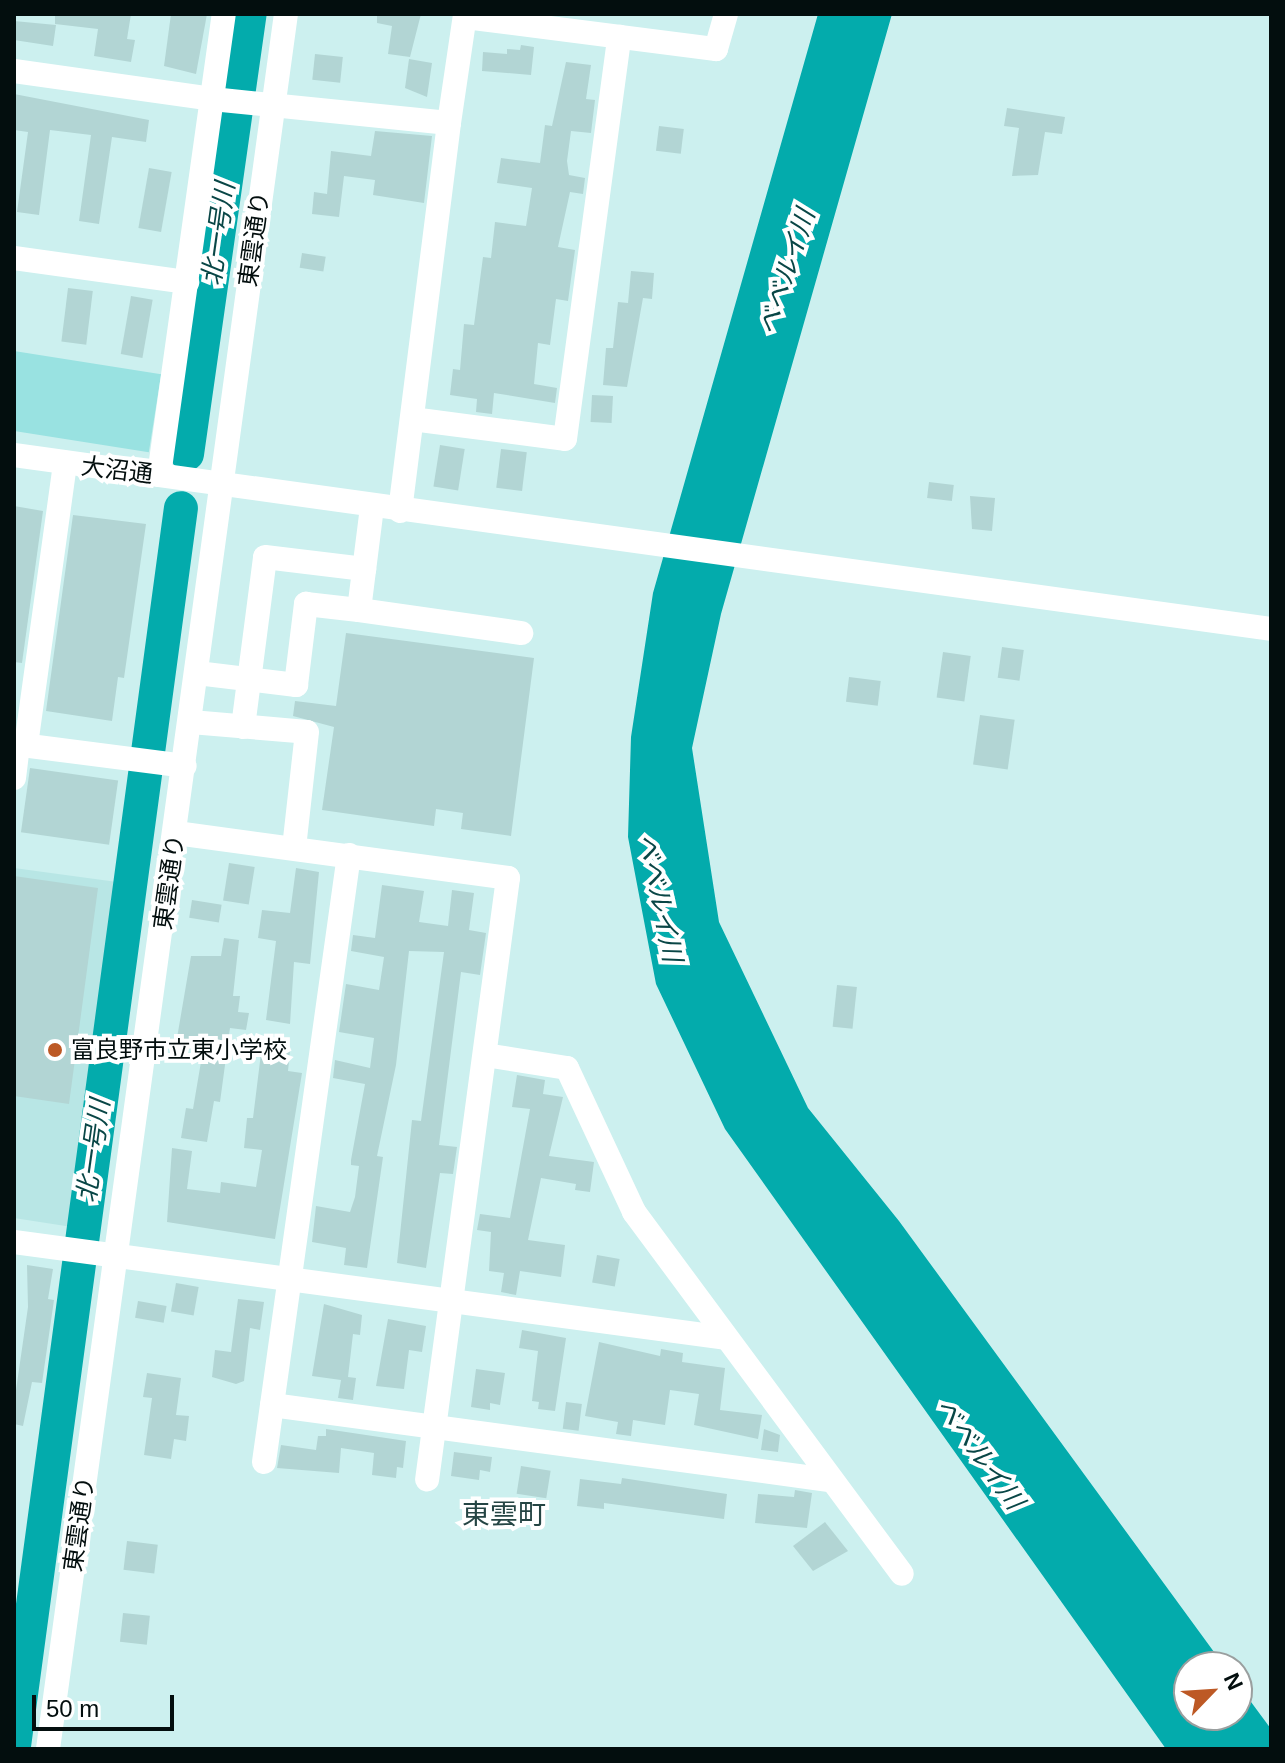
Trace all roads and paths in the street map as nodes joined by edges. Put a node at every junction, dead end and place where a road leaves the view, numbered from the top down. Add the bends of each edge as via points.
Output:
1 (224, 14) edge
2 (286, 14) edge
3 (726, 14) edge
4 (465, 16) edge
5 (619, 37) junction
6 (14, 71) edge
7 (240, 101) junction
8 (449, 123) junction
9 (14, 258) edge
10 (187, 282) junction
11 (412, 419) junction
12 (14, 455) edge
13 (65, 463) junction
14 (159, 475) junction
15 (220, 485) junction
16 (372, 507) junction
17 (400, 511) junction
18 (364, 569) junction
19 (359, 610) junction
20 (1271, 629) edge
21 (521, 633) dead end
22 (197, 673) junction
23 (249, 679) junction
24 (191, 722) junction
25 (243, 727) junction
26 (19, 744) edge
27 (185, 766) junction
28 (14, 778) edge
29 (176, 833) junction
30 (294, 847) junction
31 (349, 855) junction
32 (485, 1055) junction
33 (15, 1249) edge
34 (117, 1256) junction
35 (290, 1278) junction
36 (453, 1303) junction
37 (726, 1338) junction
38 (272, 1405) junction
39 (435, 1425) junction
40 (264, 1462) dead end
41 (427, 1480) dead end
42 (829, 1480) junction
43 (902, 1574) dead end
44 (48, 1749) edge

1 - 7 street
2 - 7 street, 東雲通り
3 - 5 street via 716,49
4 - 5 street
4 - 8 street
5 - 11 street via 565,439
6 - 7 street
7 - 8 street
7 - 10 street
7 - 15 street, 東雲通り
8 - 11 street
9 - 10 street
10 - 14 street
11 - 17 street
12 - 13 street, 大沼通
13 - 14 street, 大沼通
13 - 26 street
14 - 15 street, 大沼通
15 - 16 street, 大沼通
15 - 22 street, 東雲通り
16 - 17 street, 大沼通
16 - 18 street
17 - 20 street, 大沼通
18 - 19 street
18 - 23 street via 265,557
19 - 21 street
19 - 23 street via 306,604 296,685
22 - 23 street
22 - 24 street, 東雲通り
23 - 25 street
24 - 25 street
24 - 27 street, 東雲通り
25 - 30 street via 307,732
26 - 27 street
26 - 28 street
27 - 29 street, 東雲通り
29 - 30 street
29 - 34 street, 東雲通り
30 - 31 street
31 - 32 street via 508,878
31 - 35 street
32 - 36 street
32 - 37 street via 567,1068 634,1212
33 - 34 street
34 - 35 street
34 - 44 street, 東雲通り
35 - 36 street
35 - 38 street
36 - 37 street
36 - 39 street
37 - 42 street
38 - 39 street
38 - 40 street
39 - 41 street
39 - 42 street
42 - 43 street

